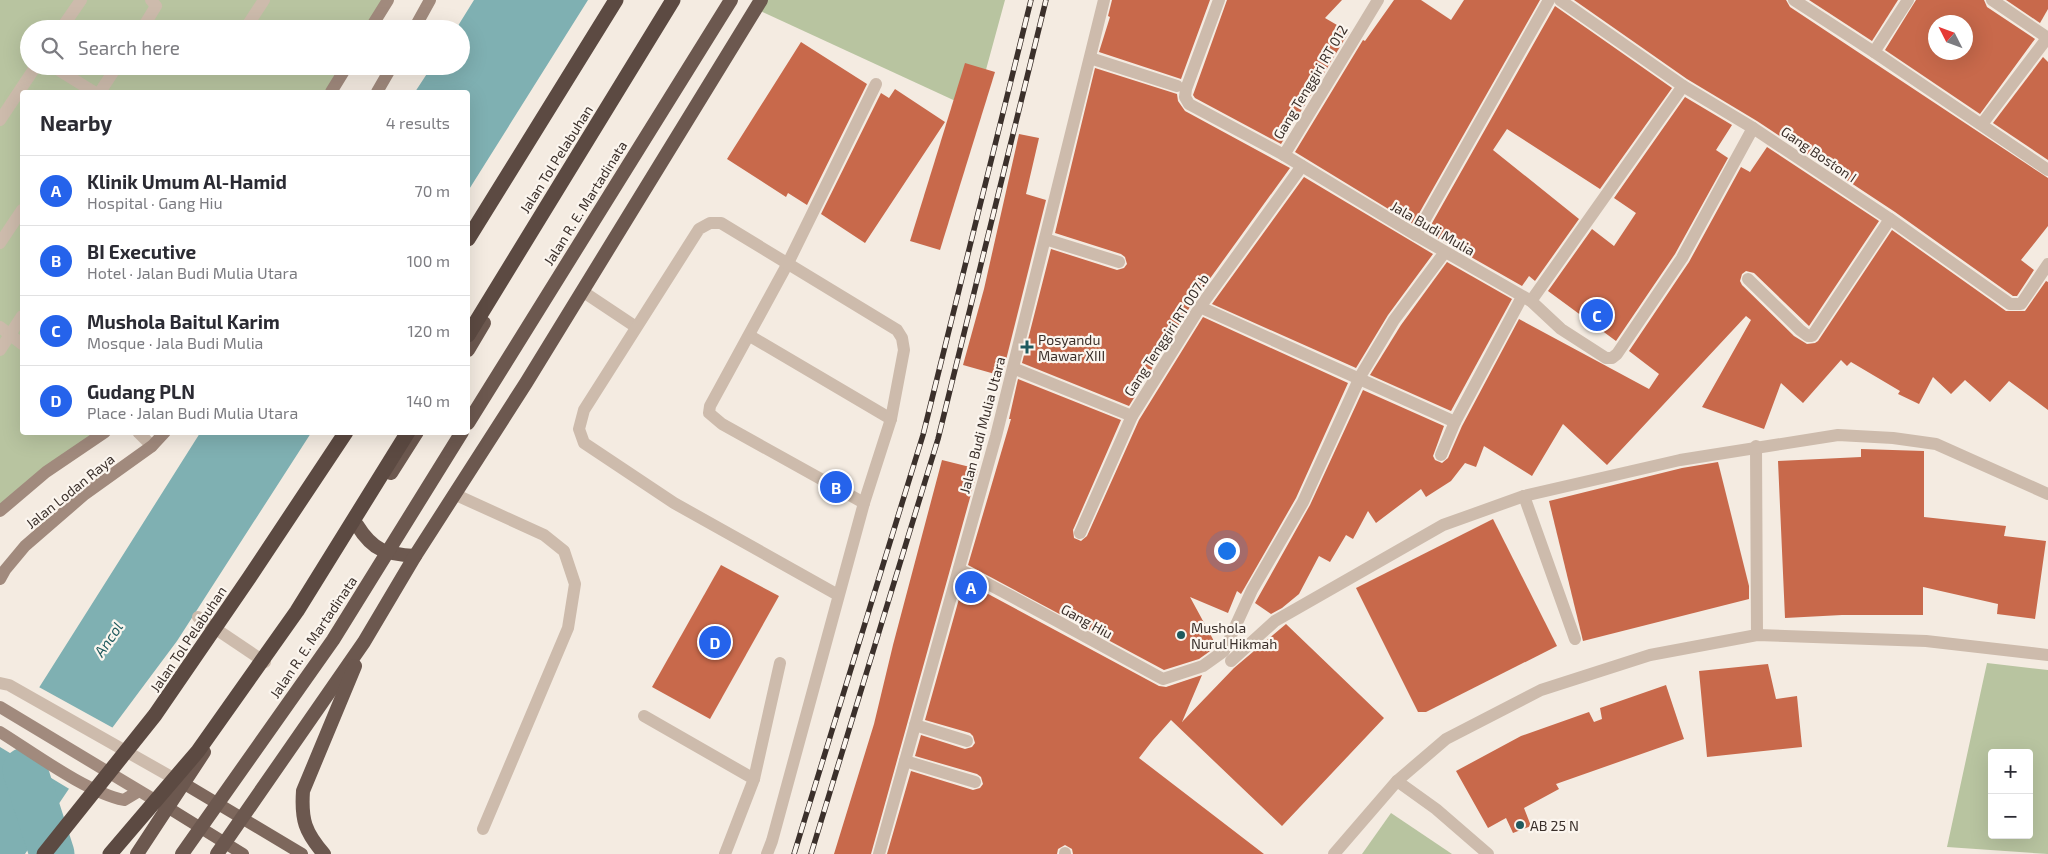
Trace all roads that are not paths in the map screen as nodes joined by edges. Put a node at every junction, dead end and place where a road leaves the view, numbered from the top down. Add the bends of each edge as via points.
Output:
1 (81, 0) edge
2 (151, 0) edge
3 (264, 0) edge
4 (388, 0) edge
5 (430, 0) edge
6 (616, 0) edge
7 (675, 0) edge
8 (730, 0) edge
9 (761, 0) edge
10 (1104, 0) edge
11 (1219, 0) edge
12 (1378, 0) edge
13 (1549, 0) edge
14 (1560, 0) edge
15 (1794, 0) edge
16 (1908, 0) edge
17 (1992, 0) edge
18 (67, 20) edge
19 (147, 20) edge
20 (251, 20) edge
21 (376, 20) edge
22 (419, 20) edge
23 (2048, 37) edge
24 (1874, 52) junction
25 (1090, 58) junction
26 (30, 75) edge
27 (67, 75) edge
28 (111, 75) edge
29 (341, 75) edge
30 (387, 75) edge
31 (876, 84) dead end
32 (1177, 86) dead end
33 (1683, 86) junction
34 (20, 90) edge
35 (20, 90) edge
36 (91, 90) edge
37 (101, 90) edge
38 (332, 90) edge
39 (378, 90) edge
40 (0, 120) edge
41 (1982, 124) junction
42 (1753, 128) junction
43 (1284, 155) junction
44 (1302, 166) junction
45 (2048, 170) edge
46 (20, 213) edge
47 (1890, 219) junction
48 (1416, 235) junction
49 (470, 236) edge
50 (1, 239) edge
51 (1045, 239) junction
52 (1445, 252) junction
53 (1119, 262) dead end
54 (788, 263) junction
55 (2048, 264) edge
56 (1748, 279) dead end
57 (582, 291) junction
58 (1527, 299) junction
59 (1200, 307) junction
60 (20, 318) edge
61 (636, 327) junction
62 (5, 331) edge
63 (470, 332) edge
64 (750, 336) junction
65 (20, 342) edge
66 (470, 347) edge
67 (0, 350) edge
68 (1013, 368) junction
69 (1360, 378) junction
70 (1132, 416) junction
71 (891, 419) junction
72 (470, 420) edge
73 (1456, 422) junction
74 (100, 435) edge
75 (141, 435) edge
76 (162, 435) edge
77 (344, 435) edge
78 (406, 435) edge
79 (415, 435) edge
80 (460, 435) edge
81 (152, 446) junction
82 (1756, 446) junction
83 (1441, 456) dead end
84 (454, 494) junction
85 (2048, 494) edge
86 (1524, 496) junction
87 (864, 503) junction
88 (0, 511) edge
89 (357, 526) junction
90 (1080, 534) dead end
91 (415, 556) junction
92 (959, 570) junction
93 (0, 578) edge
94 (838, 595) junction
95 (198, 617) dead end
96 (1757, 635) junction
97 (1575, 639) dead end
98 (364, 642) junction
99 (2048, 654) edge
100 (1231, 660) dead end
101 (265, 662) junction
102 (780, 663) dead end
103 (4, 684) edge
104 (0, 707) edge
105 (644, 716) dead end
106 (915, 725) junction
107 (0, 732) edge
108 (967, 740) dead end
109 (905, 761) junction
110 (754, 779) junction
111 (1396, 781) junction
112 (975, 782) dead end
113 (183, 784) junction
114 (139, 791) junction
115 (167, 807) junction
116 (241, 818) junction
117 (483, 829) dead end
118 (221, 848) edge
119 (139, 851) edge
120 (44, 854) edge
121 (110, 854) edge
122 (182, 854) edge
123 (243, 854) edge
124 (302, 854) edge
125 (324, 854) edge
126 (724, 854) edge
127 (767, 854) edge
128 (879, 854) edge
129 (1334, 854) edge
130 (1488, 854) edge

1 - 18 street
2 - 19 street via 156,6
3 - 20 street
4 - 21 main road
5 - 22 main road
6 - 49 highway
7 - 63 highway, Jalan Tol Pelabuhan
7 - 66 highway, Jalan R. E. Martadinata
8 - 72 highway, Jalan R. E. Martadinata
9 - 57 highway
10 - 25 street, Jalan Budi Mulia Utara
11 - 43 street, Jala Budi Mulia via 1185,97 1189,104
12 - 43 street, Gang Tenggiri RT 012
13 - 48 street
14 - 33 street, Gang Boston I
15 - 24 street
16 - 24 street
17 - 23 street
23 - 41 street
24 - 41 street
25 - 32 street
25 - 51 street, Jalan Budi Mulia Utara
26 - 34 street
27 - 36 street
28 - 37 street
29 - 38 main road
30 - 39 main road
31 - 54 street
33 - 42 street, Gang Boston I
33 - 58 street
35 - 40 street
41 - 45 street
42 - 47 street, Gang Boston I
42 - 58 street, Jala Budi Mulia via 1682,258 1612,358 1606,358 1561,329
43 - 44 street, Jala Budi Mulia
44 - 48 street, Jala Budi Mulia
44 - 59 street, Gang Tenggiri RT 007.b
46 - 50 street
47 - 55 street, Gang Boston I via 2010,304 2020,304
47 - 56 street via 1812,336 1800,330
48 - 52 street, Jala Budi Mulia
51 - 53 street
51 - 68 street, Jalan Budi Mulia Utara
52 - 58 street, Jala Budi Mulia
52 - 69 street, Gang Hiu via 1394,320
54 - 61 street via 721,223 710,223 699,229
54 - 64 street
54 - 71 street via 897,330 904,350
57 - 61 street
57 - 84 highway
58 - 73 street
59 - 69 street
59 - 70 street, Gang Tenggiri RT 007.b
60 - 62 street
61 - 94 street via 584,410 579,429 584,443 674,503
62 - 65 street
62 - 67 street
64 - 71 street
64 - 87 street via 709,413 722,424
68 - 70 street
68 - 92 street, Jalan Budi Mulia Utara
69 - 73 street
69 - 92 street, Gang Hiu via 1303,502 1252,590 1224,651 1203,666 1163,679
70 - 90 street, Gang Tenggiri RT 007.b
71 - 87 street
73 - 83 street
74 - 88 main road, Jalan Lodan Raya via 46,472
75 - 81 street
76 - 81 main road, Jalan Lodan Raya
77 - 120 highway, Jalan Tol Pelabuhan, bridge via 155,715
78 - 121 highway, bridge via 297,611 220,720 198,751
79 - 89 highway, Jalan R. E. Martadinata
80 - 122 highway, Jalan R. E. Martadinata, bridge via 333,640
81 - 93 main road, Jalan Lodan Raya via 85,494 25,546
82 - 85 street via 1838,435 1936,444
82 - 86 street
82 - 96 street
84 - 91 highway
84 - 117 street via 544,535 564,551 576,584 568,628
86 - 97 street
86 - 100 street via 1443,525 1419,538 1274,621
87 - 94 street
89 - 91 highway via 365,537 387,554
89 - 101 highway, Jalan R. E. Martadinata
91 - 98 highway
92 - 106 street, Jalan Budi Mulia Utara
94 - 127 street
95 - 101 street
96 - 99 street via 1926,641
96 - 111 street via 1650,655 1541,690 1446,739
98 - 116 highway
98 - 125 highway via 303,791 304,824
101 - 113 highway, Jalan R. E. Martadinata
102 - 110 street
103 - 113 street
104 - 114 main road
105 - 110 street
106 - 108 street
106 - 109 street, Jalan Budi Mulia Utara
107 - 114 main road via 82,783 114,798 124,800
109 - 112 street
109 - 128 street, Jalan Budi Mulia Utara
110 - 126 street
111 - 129 street
111 - 130 street via 1436,809
113 - 115 highway, Jalan R. E. Martadinata
113 - 116 main road
114 - 115 main road
115 - 118 main road
115 - 119 highway, Jalan R. E. Martadinata
116 - 118 highway
116 - 124 main road
118 - 123 main road

